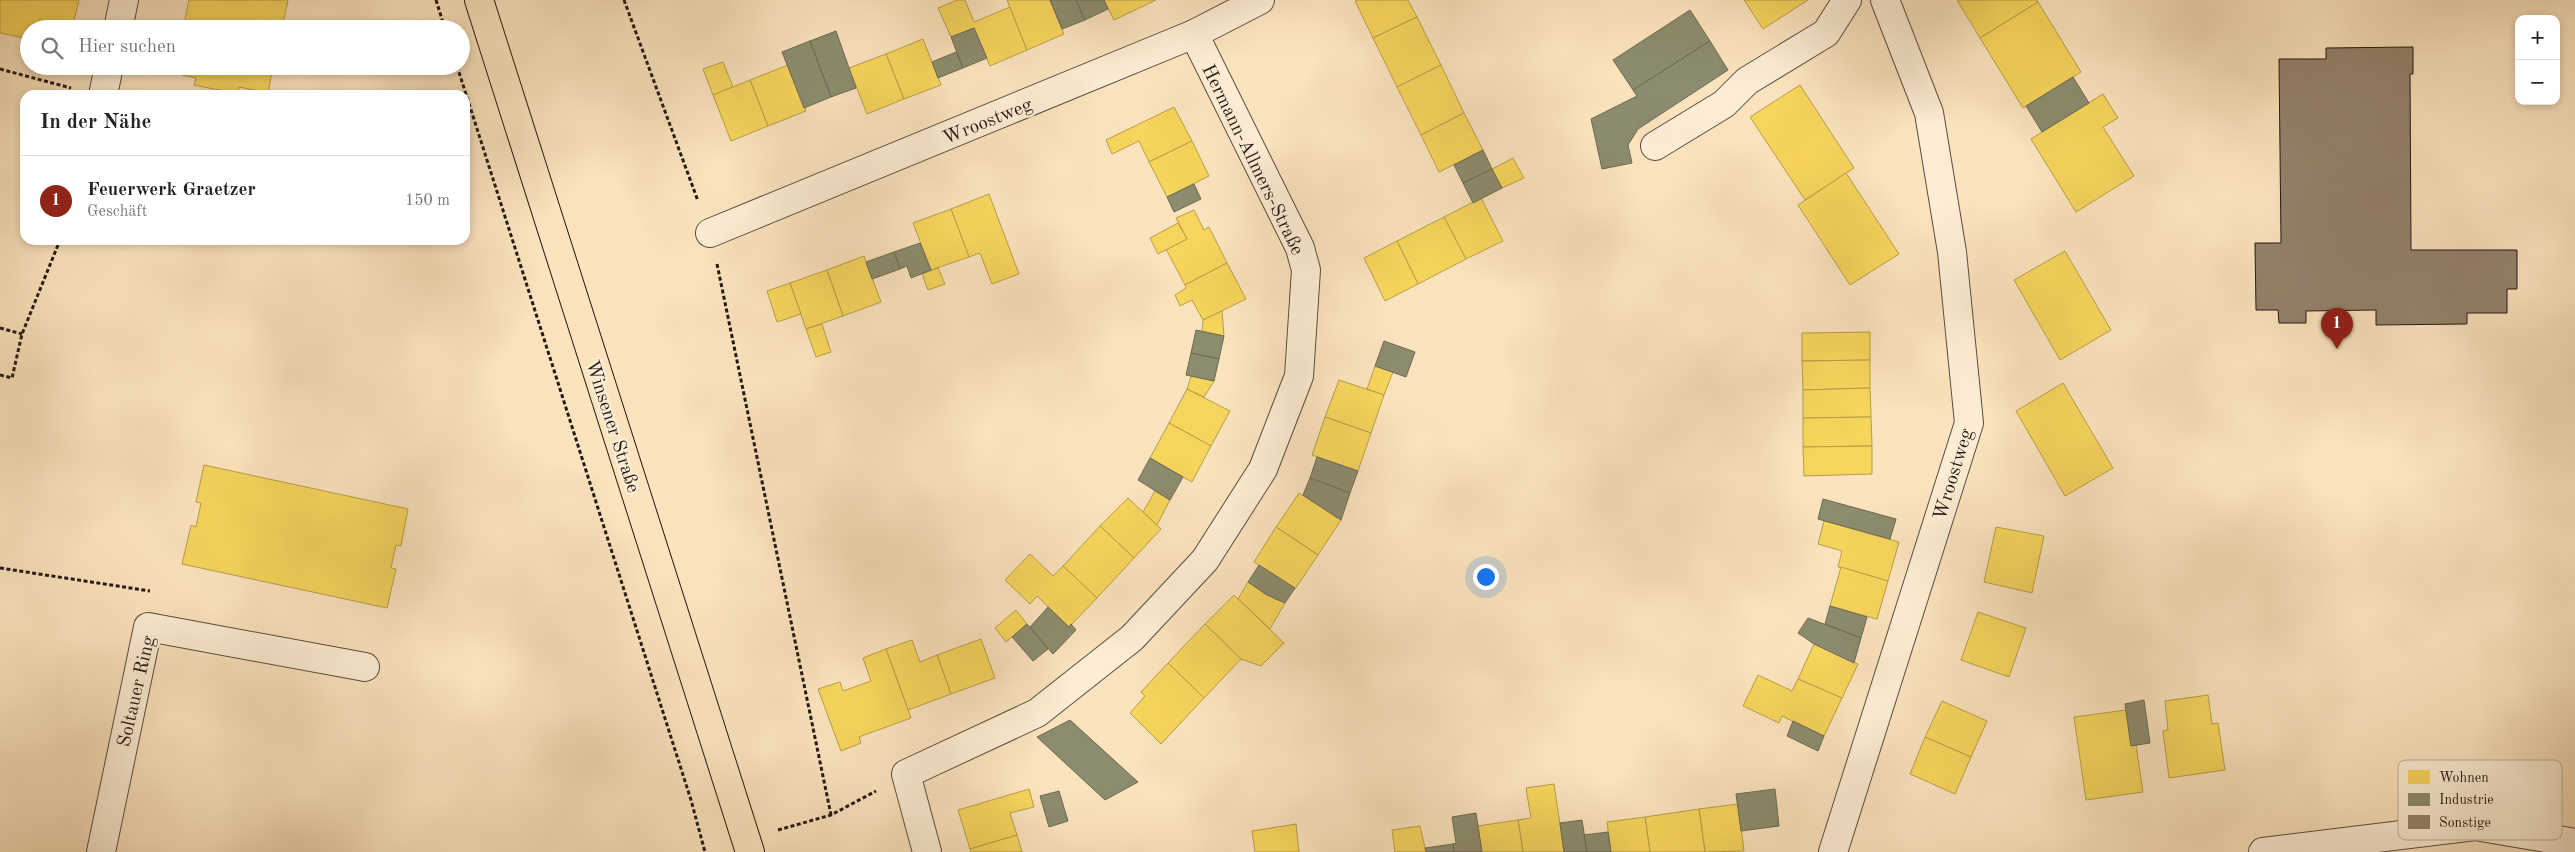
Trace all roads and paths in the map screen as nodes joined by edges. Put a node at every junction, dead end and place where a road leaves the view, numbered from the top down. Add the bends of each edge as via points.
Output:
1 (124, 0) edge
2 (436, 0) edge
3 (479, 0) edge
4 (624, 0) edge
5 (1260, 0) edge
6 (1847, 0) edge
7 (1886, 0) edge
8 (120, 20) edge
9 (442, 20) edge
10 (1194, 34) junction
11 (0, 68) edge
12 (20, 74) edge
13 (24, 75) edge
14 (107, 75) edge
15 (460, 75) edge
16 (76, 90) dead end
17 (103, 90) edge
18 (465, 90) edge
19 (470, 107) edge
20 (1655, 146) dead end
21 (710, 233) junction
22 (58, 245) edge
23 (0, 328) edge
24 (22, 334) junction
25 (0, 375) edge
26 (0, 568) edge
27 (151, 591) dead end
28 (365, 668) dead end
29 (906, 774) junction
30 (830, 814) junction
31 (2398, 835) edge
32 (2557, 840) edge
33 (2575, 843) edge
34 (748, 845) edge
35 (101, 852) edge
36 (705, 852) edge
37 (927, 852) edge
38 (1833, 852) edge
39 (2263, 852) edge

1 - 8 street
2 - 9 path
3 - 34 main road, Winsener Straße
4 - 21 path
5 - 10 street, Wroostweg
6 - 20 street via 1826,33 1747,81 1724,104
7 - 38 street, Wroostweg via 1929,113 1952,252 1969,422
10 - 21 street, Wroostweg
10 - 29 street, Hermann-Allmers-Straße via 1300,248 1306,270 1299,376 1266,460 1205,560 1132,638 1037,713
11 - 12 path
13 - 16 path
14 - 17 street
15 - 18 path
19 - 36 path
21 - 30 path
22 - 24 path
23 - 24 path
24 - 25 path via 12,378
26 - 27 path
28 - 35 street, Soltauer Ring via 148,627
29 - 30 path
29 - 37 street
30 - 34 path
31 - 39 street
32 - 33 street

